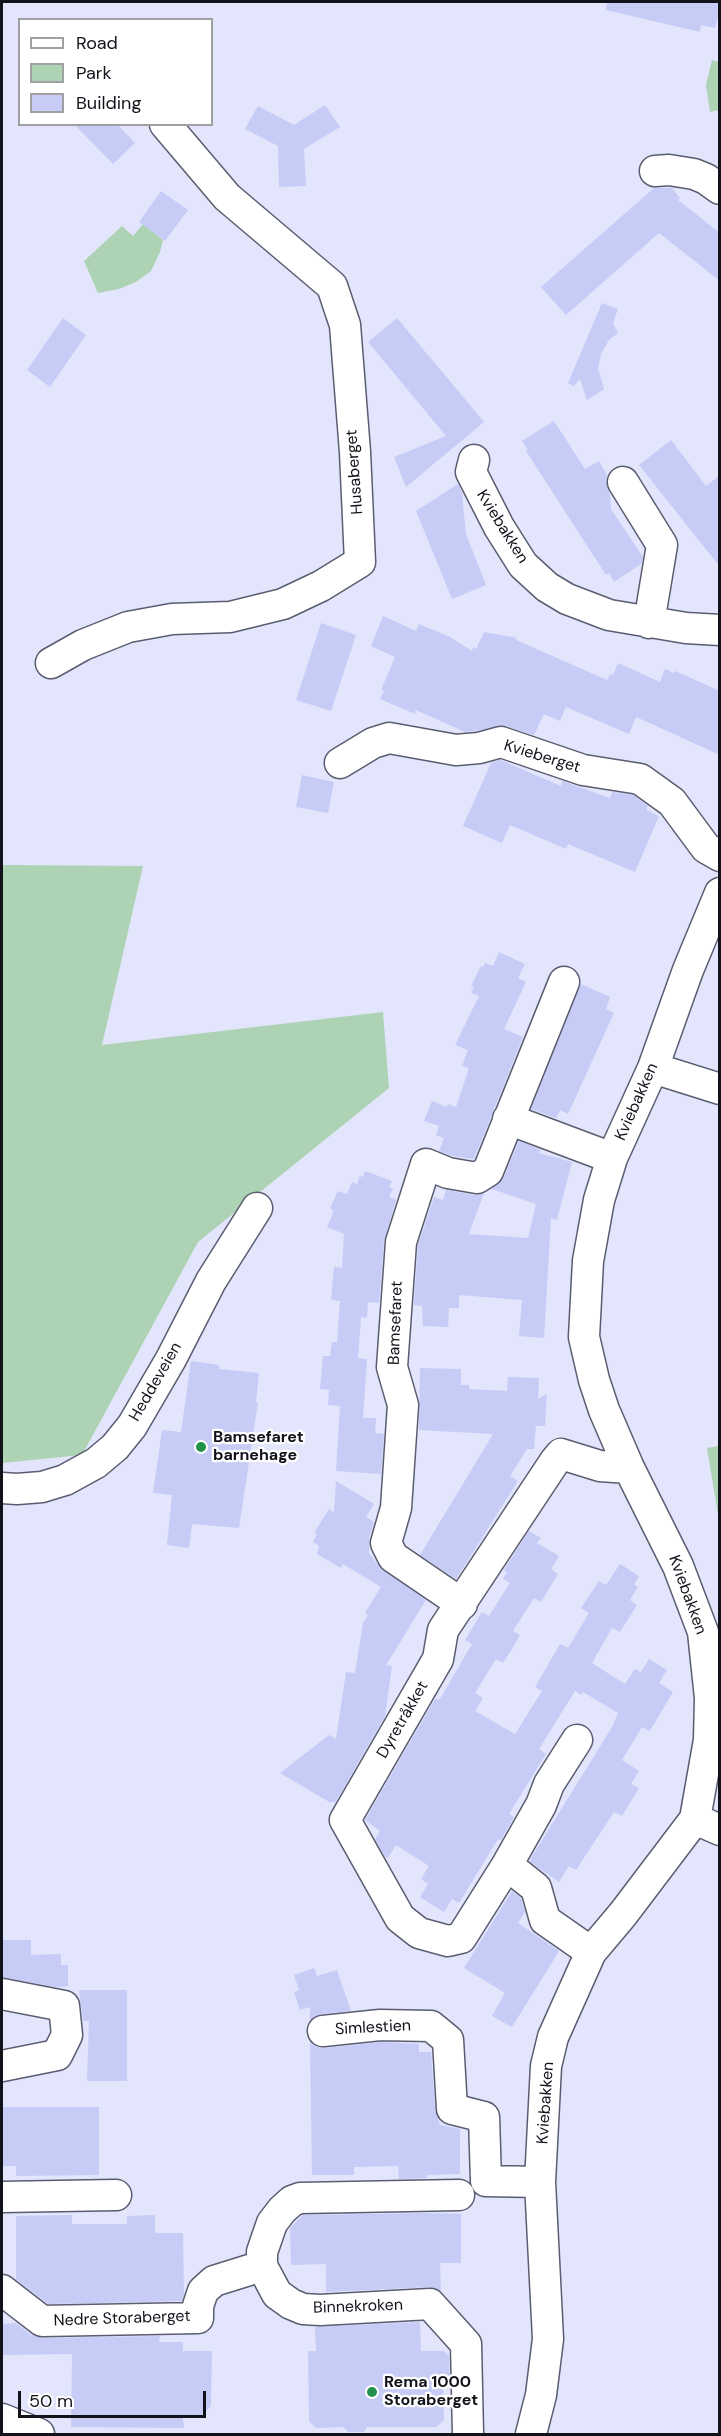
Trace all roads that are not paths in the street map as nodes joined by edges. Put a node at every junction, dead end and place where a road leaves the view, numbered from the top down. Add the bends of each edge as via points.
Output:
1 (167, 126) edge
2 (655, 171) dead end
3 (720, 189) edge
4 (474, 460) dead end
5 (623, 482) dead end
6 (649, 623) junction
7 (720, 630) edge
8 (51, 663) dead end
9 (340, 762) dead end
10 (720, 856) edge
11 (720, 893) edge
12 (564, 981) dead end
13 (653, 1068) junction
14 (720, 1089) edge
15 (508, 1119) junction
16 (612, 1158) junction
17 (257, 1208) dead end
18 (628, 1468) junction
19 (2, 1488) edge
20 (462, 1604) junction
21 (577, 1740) dead end
22 (707, 1825) edge
23 (507, 1865) junction
24 (591, 1952) junction
25 (2, 1994) edge
26 (323, 2031) dead end
27 (2, 2066) edge
28 (540, 2182) junction
29 (116, 2195) dead end
30 (459, 2195) dead end
31 (2, 2197) edge
32 (262, 2266) junction
33 (2, 2290) edge
34 (2, 2419) edge
35 (39, 2434) edge
36 (468, 2434) edge
37 (531, 2434) edge

1 - 8 street, Husaberget via 227,196 332,286 345,325 360,562 283,604 230,617 172,619 128,627
2 - 3 street via 694,174
4 - 6 street, Kviebakken via 471,472 476,485 523,565 567,599 609,615
5 - 6 street via 662,545
6 - 7 street, Kviebakken
9 - 10 street, Kvieberget via 389,738 456,750 501,741 583,770 640,779 672,802 706,848
11 - 13 street, Kviebakken
12 - 15 street, Bamsefaret
13 - 14 street
13 - 16 street, Kviebakken
15 - 16 street
15 - 20 street, Bamsefaret via 488,1171 477,1178 426,1164 404,1231 397,1275 392,1367 404,1405 396,1508 386,1543 393,1557
16 - 18 street, Kviebakken via 599,1200 588,1261 584,1337 594,1380
17 - 19 street, Heddeveien via 211,1281 132,1426 115,1447 65,1480 42,1487
18 - 20 street, Dyretråkket via 600,1466 561,1454
18 - 22 street, Kviebakken via 678,1566 703,1632 710,1698
20 - 23 street, Dyretråkket via 443,1630 438,1659 345,1820 400,1918 418,1933 448,1941 461,1938
21 - 23 street, Dyretråkket
22 - 24 street, Kviebakken
23 - 24 street via 536,1888 545,1920
24 - 28 street, Kviebakken via 553,2037 546,2066
25 - 27 street via 64,2006 67,2035 57,2055
26 - 28 street, Simlestien via 380,2025 432,2026 448,2040 452,2109 484,2117 486,2181
28 - 37 street, Kviebakken via 548,2339
29 - 31 street
30 - 32 street via 300,2198 292,2201 272,2223 262,2252
32 - 33 street, Nedre Storaberget via 214,2281 203,2291 198,2318 42,2321
32 - 36 street, Binnekroken via 277,2294 303,2308 429,2304 466,2344
34 - 35 street

